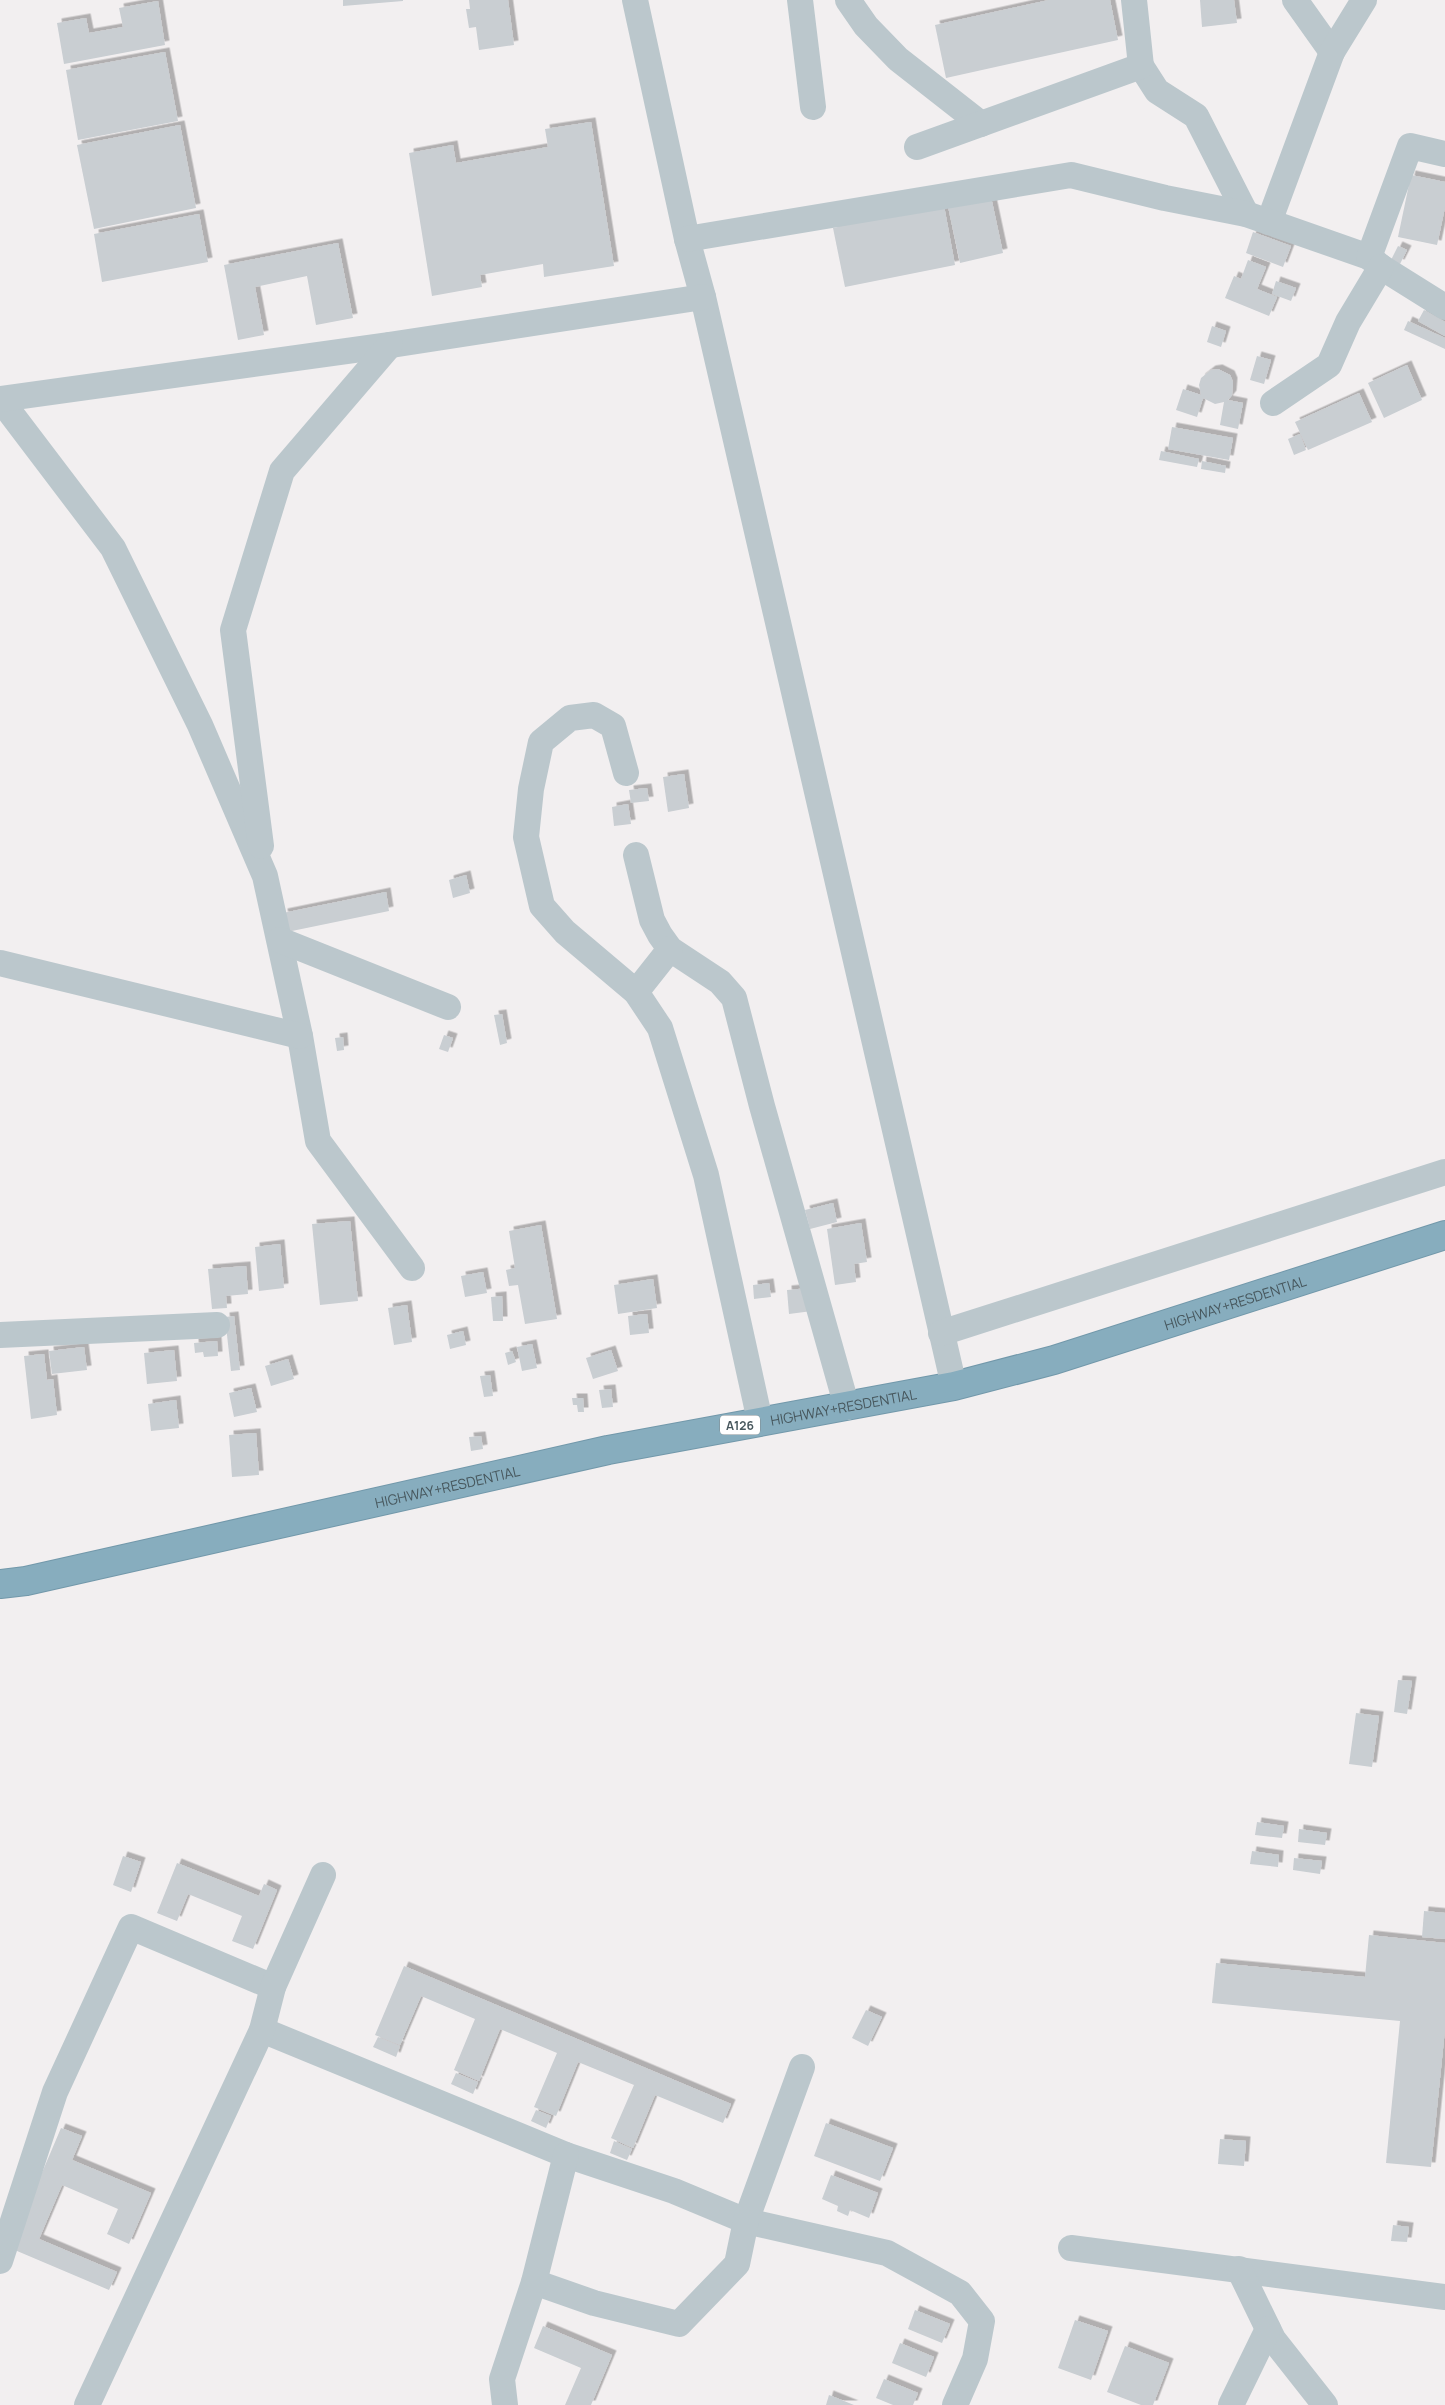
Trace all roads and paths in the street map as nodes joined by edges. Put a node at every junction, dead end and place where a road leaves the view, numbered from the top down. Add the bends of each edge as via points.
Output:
1 (635, 0) edge
2 (800, 0) edge
3 (848, 0) edge
4 (1134, 0) edge
5 (1295, 0) edge
6 (1364, 0) edge
7 (1332, 52) junction
8 (1141, 66) junction
9 (813, 107) dead end
10 (980, 124) junction
11 (917, 147) dead end
12 (1445, 154) edge
13 (1258, 218) junction
14 (687, 239) junction
15 (1375, 262) junction
16 (703, 297) junction
17 (1445, 306) edge
18 (390, 345) junction
19 (0, 399) edge
20 (1273, 402) dead end
21 (626, 773) dead end
22 (636, 855) dead end
23 (265, 876) junction
24 (280, 940) junction
25 (670, 949) junction
26 (0, 963) edge
27 (636, 992) junction
28 (448, 1007) dead end
29 (300, 1036) junction
30 (1445, 1172) edge
31 (1445, 1235) edge
32 (412, 1268) dead end
33 (217, 1325) dead end
34 (941, 1333) junction
35 (0, 1335) edge
36 (954, 1386) junction
37 (847, 1407) junction
38 (760, 1421) junction
39 (13, 1583) edge
40 (0, 1590) edge
41 (323, 1875) dead end
42 (273, 1987) junction
43 (262, 2030) junction
44 (802, 2067) dead end
45 (566, 2155) junction
46 (746, 2221) junction
47 (1071, 2248) dead end
48 (0, 2261) edge
49 (1239, 2269) junction
50 (534, 2282) junction
51 (1445, 2296) edge
52 (1268, 2329) junction
53 (87, 2405) edge
54 (505, 2405) edge
55 (955, 2405) edge
56 (1231, 2405) edge
57 (1325, 2405) edge

1 - 14 street
2 - 9 street
3 - 10 street via 866,26 898,59
4 - 8 street
5 - 7 street
6 - 7 street
7 - 13 street
8 - 10 street
8 - 13 street via 1157,91 1196,116
10 - 11 street
12 - 15 street via 1410,146
13 - 14 street via 1071,175
13 - 15 street
14 - 16 street
15 - 17 street
15 - 20 street via 1328,365
16 - 18 street
16 - 34 street
18 - 19 street
18 - 23 street via 282,471 234,630
19 - 23 street via 112,548 200,725
21 - 27 street via 613,726 594,715 570,718 542,742 531,789 526,837 542,906 565,932
22 - 25 street via 652,920
23 - 24 street
24 - 28 street
24 - 29 street
25 - 27 street
25 - 37 street via 720,982 734,998
26 - 29 street
27 - 38 street via 660,1028 706,1175
29 - 32 street via 318,1141
30 - 34 street
31 - 36 highway, HIGHWAY+RESDENTIAL / A126 via 1054,1360
33 - 35 street
34 - 36 street
36 - 37 highway, HIGHWAY+RESDENTIAL / A126
37 - 38 highway, HIGHWAY+RESDENTIAL / A126
38 - 39 highway, HIGHWAY+RESDENTIAL / A126 via 599,1452
39 - 40 highway, A126
41 - 42 street
42 - 43 street
42 - 48 street via 131,1927 55,2092
43 - 45 street
43 - 53 street
44 - 46 street
45 - 46 street via 674,2191
45 - 50 street
46 - 50 street via 737,2264 679,2324 594,2302
46 - 55 street via 887,2253 960,2294 982,2321 975,2359
47 - 49 street
49 - 51 street
49 - 52 street
50 - 54 street via 502,2379
52 - 56 street
52 - 57 street

